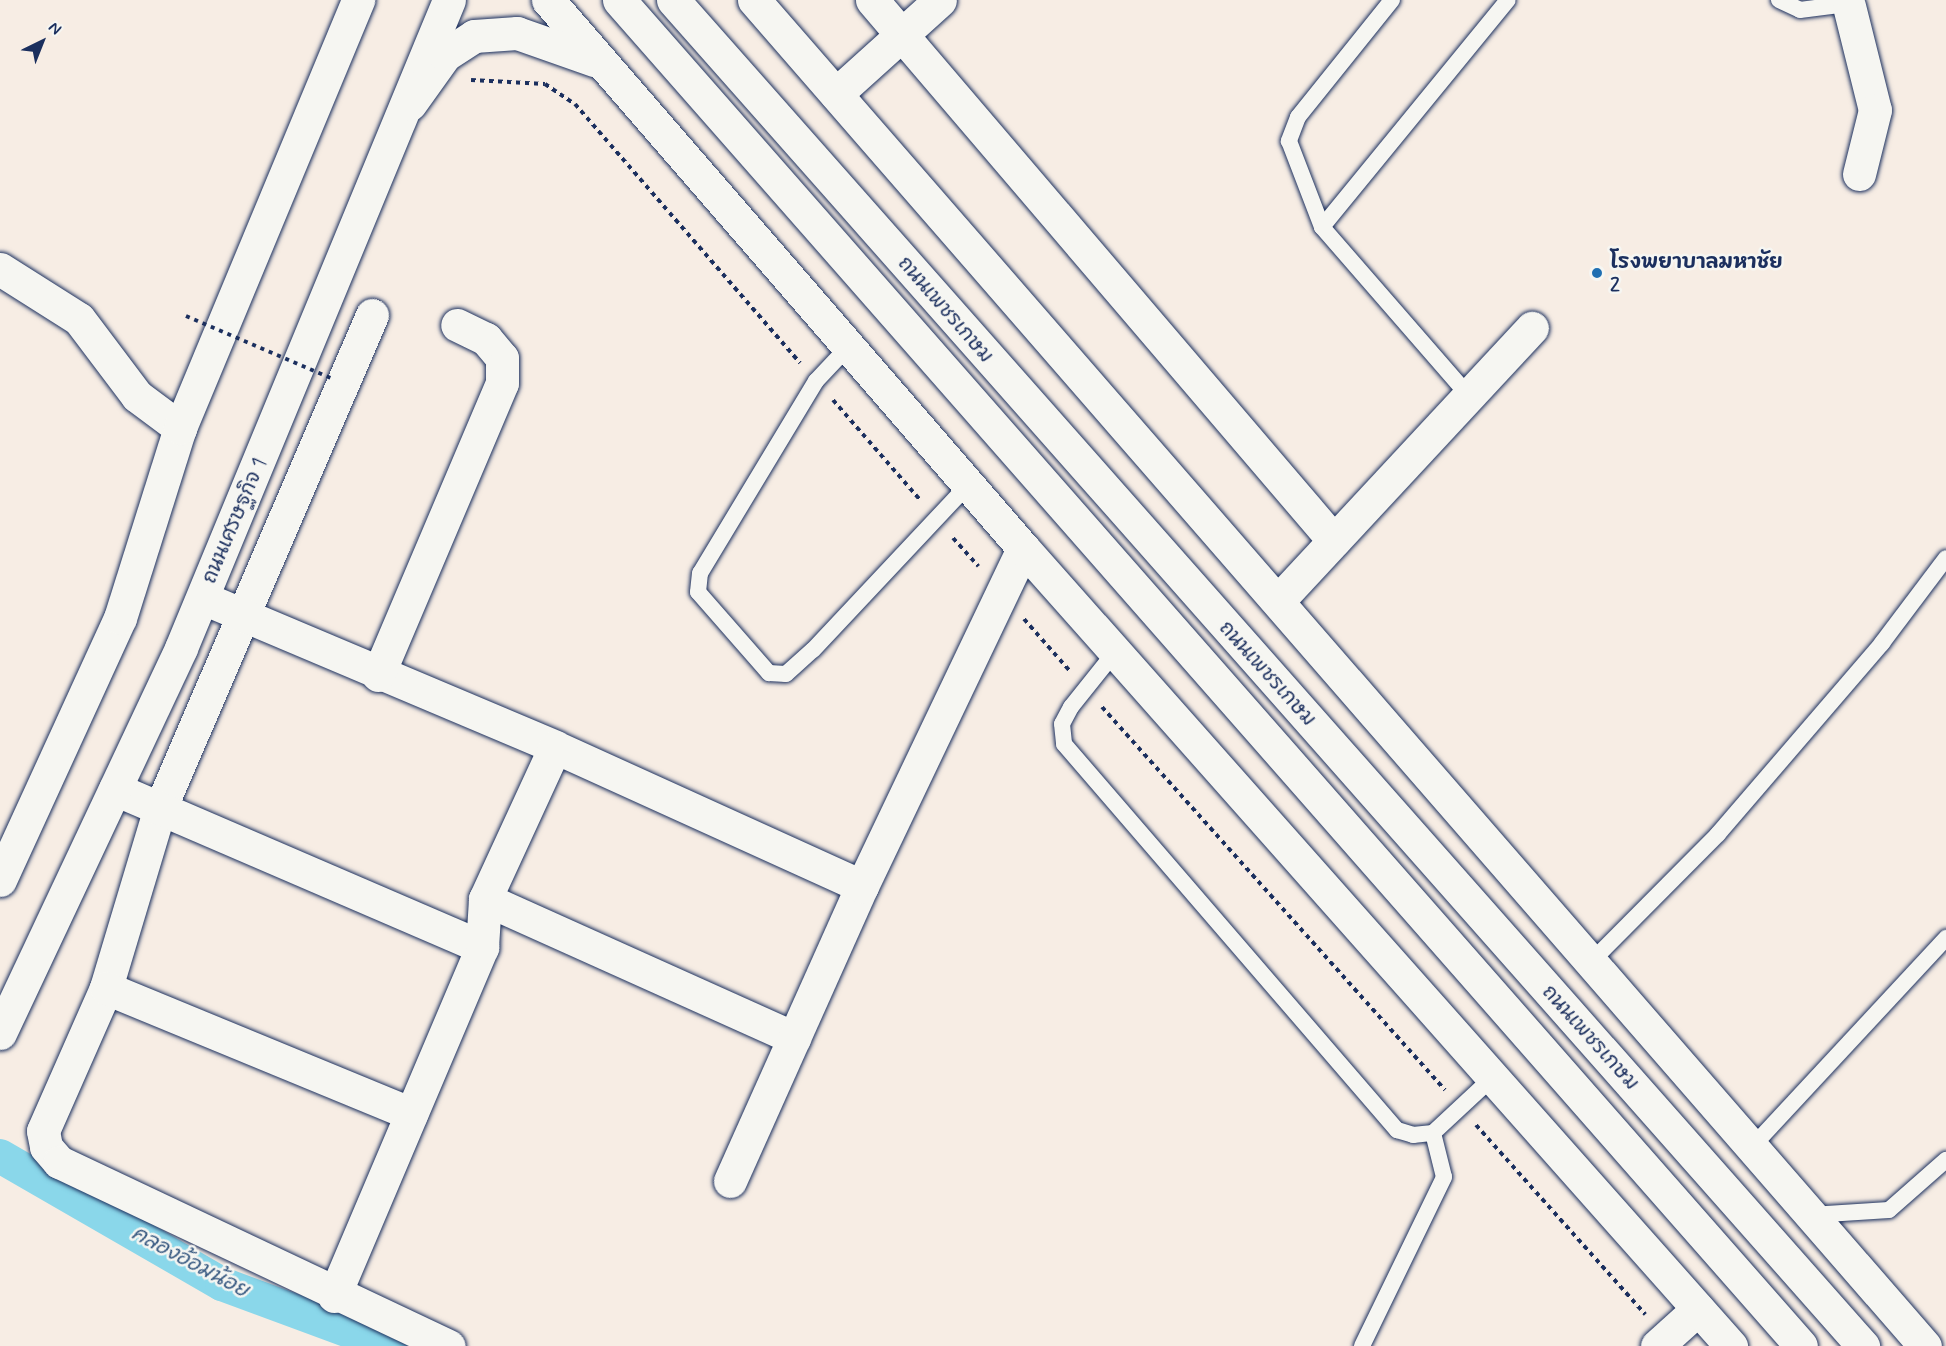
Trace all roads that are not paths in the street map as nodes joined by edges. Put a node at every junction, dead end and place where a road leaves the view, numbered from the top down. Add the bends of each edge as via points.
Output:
1 (358, 0) edge
2 (449, 0) edge
3 (548, 0) edge
4 (619, 0) edge
5 (673, 0) edge
6 (754, 0) edge
7 (872, 0) edge
8 (940, 0) edge
9 (1392, 0) edge
10 (1508, 0) edge
11 (1779, 0) edge
12 (1855, 3) edge
13 (901, 34) junction
14 (601, 63) junction
15 (836, 94) junction
16 (410, 104) junction
17 (1859, 174) dead end
18 (1322, 227) junction
19 (0, 269) edge
20 (372, 315) dead end
21 (457, 325) dead end
22 (1532, 328) dead end
23 (848, 347) junction
24 (1468, 396) junction
25 (180, 428) junction
26 (968, 485) junction
27 (1334, 541) junction
28 (1023, 548) junction
29 (1946, 558) edge
30 (202, 598) junction
31 (1278, 601) junction
32 (244, 616) junction
33 (1115, 652) junction
34 (378, 675) junction
35 (555, 747) junction
36 (115, 789) junction
37 (159, 811) junction
38 (0, 880) edge
39 (862, 886) junction
40 (485, 899) junction
41 (1946, 939) edge
42 (482, 947) junction
43 (1591, 962) junction
44 (106, 988) junction
45 (0, 1033) edge
46 (794, 1038) junction
47 (1493, 1077) junction
48 (411, 1114) junction
49 (1433, 1133) junction
50 (1751, 1148) junction
51 (1946, 1160) edge
52 (730, 1181) dead end
53 (1810, 1215) junction
54 (334, 1296) junction
55 (1698, 1309) junction
56 (1662, 1342) edge
57 (449, 1346) edge
58 (1362, 1346) edge
59 (1731, 1346) edge
60 (1801, 1346) edge
61 (1863, 1346) edge
62 (1925, 1346) edge

1 - 25 main road
2 - 16 main road, ถนนเศรษฐกิจ 1
3 - 14 main road
4 - 60 main road, ถนนเพชรเกษม via 1080,519
5 - 61 main road, ถนนเพชรเกษม
6 - 15 main road
7 - 13 main road
8 - 13 main road
9 - 18 lane via 1298,117 1289,141
10 - 18 lane
11 - 12 lane via 1800,10
12 - 17 main road via 1875,110
13 - 15 main road
13 - 27 main road
14 - 16 main road via 517,33 474,36 445,55
14 - 23 main road
15 - 31 main road
16 - 30 main road, ถนนเศรษฐกิจ 1
18 - 24 lane
19 - 25 main road via 79,319 137,396
20 - 32 main road
21 - 34 main road via 486,339 502,358 502,383
22 - 24 main road
23 - 26 main road
23 - 26 lane via 816,381 700,573 698,592 769,673 786,674
24 - 27 main road
25 - 38 main road via 120,618
26 - 28 main road
27 - 31 main road
28 - 33 main road
28 - 39 main road
29 - 43 lane via 1882,643 1718,834
30 - 32 main road
30 - 36 main road, ถนนเศรษฐกิจ 1
31 - 43 main road
32 - 34 main road
32 - 37 main road
33 - 47 main road
33 - 49 lane via 1062,724 1064,744 1397,1130 1413,1136
34 - 35 main road
35 - 39 main road
35 - 40 main road
36 - 37 main road
36 - 45 main road, ถนนเศรษฐกิจ 1
37 - 42 main road
37 - 44 main road
39 - 46 main road
40 - 42 main road
40 - 46 main road
41 - 50 lane
42 - 48 main road
43 - 50 main road
44 - 48 main road
44 - 54 main road via 43,1131 46,1147 59,1162
46 - 52 main road
47 - 49 lane
47 - 55 main road
48 - 54 main road
49 - 58 lane via 1444,1177
50 - 53 main road
51 - 53 lane via 1889,1210
53 - 62 main road
54 - 57 main road
55 - 56 main road
55 - 59 main road

